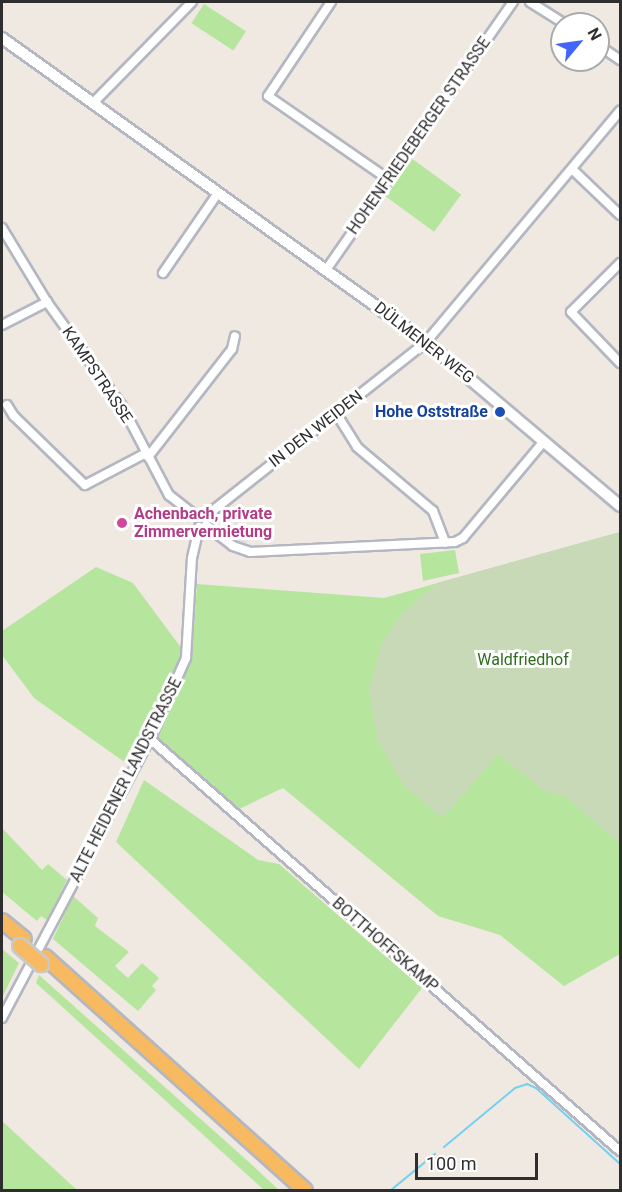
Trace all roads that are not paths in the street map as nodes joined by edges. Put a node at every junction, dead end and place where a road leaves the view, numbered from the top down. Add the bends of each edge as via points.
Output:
1 (192, 2) edge
2 (331, 2) edge
3 (513, 2) edge
4 (530, 2) edge
5 (550, 15) edge
6 (2, 38) edge
7 (93, 103) junction
8 (621, 111) edge
9 (572, 169) junction
10 (388, 179) junction
11 (218, 193) junction
12 (621, 215) edge
13 (2, 228) edge
14 (621, 263) edge
15 (326, 270) junction
16 (163, 273) dead end
17 (47, 302) junction
18 (2, 325) edge
19 (235, 336) dead end
20 (426, 342) junction
21 (621, 363) edge
22 (7, 405) dead end
23 (336, 413) junction
24 (544, 441) junction
25 (147, 455) junction
26 (621, 506) edge
27 (204, 523) junction
28 (445, 543) junction
29 (150, 739) junction
30 (2, 921) edge
31 (2, 931) edge
32 (22, 943) junction
33 (43, 960) junction
34 (2, 1018) edge
35 (621, 1151) edge
36 (293, 1191) edge
37 (305, 1191) edge

1 - 7 street
2 - 10 street via 268,96
3 - 10 street, HOHENFRIEDEBERGER STRASSE
4 - 5 street
6 - 7 street, DÜLMENER WEG
7 - 11 street, DÜLMENER WEG
8 - 9 street
9 - 12 street
9 - 20 street
10 - 15 street, HOHENFRIEDEBERGER STRASSE
11 - 15 street, DÜLMENER WEG
11 - 16 street
13 - 17 street, KAMPSTRASSE
14 - 21 street via 571,312
15 - 20 street, DÜLMENER WEG
17 - 18 street
17 - 25 street, KAMPSTRASSE via 122,406
19 - 25 street via 232,349
20 - 23 street, IN DEN WEIDEN
20 - 24 street, DÜLMENER WEG
22 - 25 street via 85,484
23 - 27 street, IN DEN WEIDEN
23 - 28 street via 357,447 433,511
24 - 26 street, DÜLMENER WEG
24 - 28 street via 463,538
25 - 27 street, KAMPSTRASSE via 169,495
27 - 28 street via 233,546 250,552
27 - 29 street, ALTE HEIDENER LANDSTRASSE via 192,558 186,658
29 - 34 street, ALTE HEIDENER LANDSTRASSE
29 - 35 street, BOTTHOFFSKAMP
30 - 32 highway
31 - 32 highway
32 - 33 highway, bridge
33 - 36 highway
33 - 37 highway

